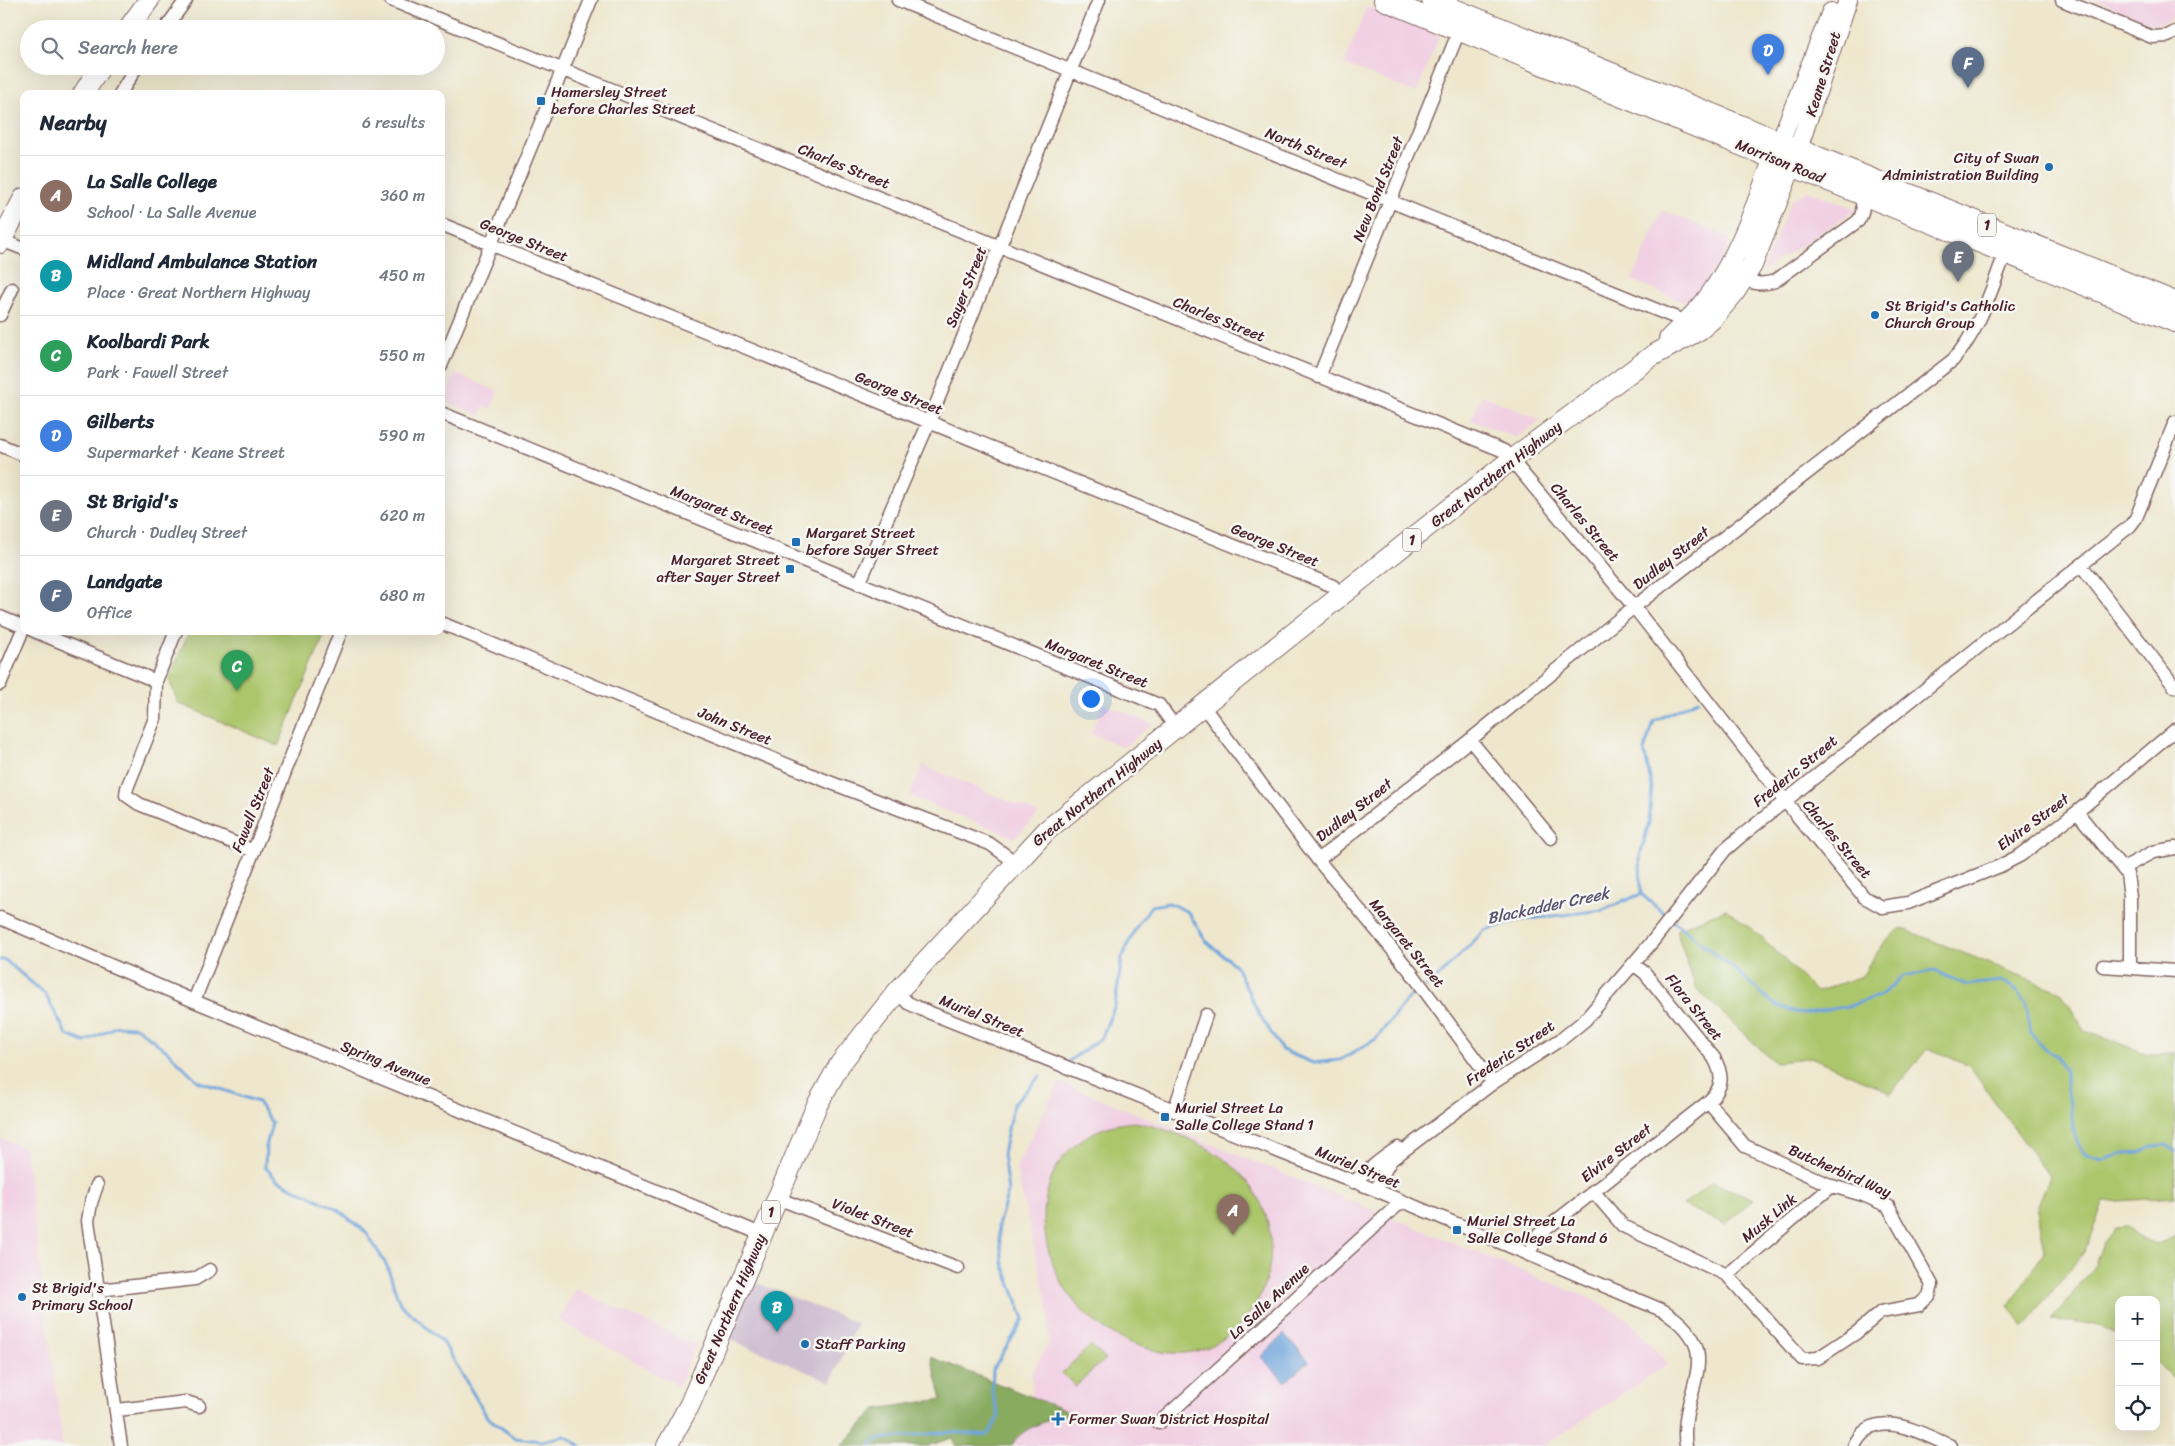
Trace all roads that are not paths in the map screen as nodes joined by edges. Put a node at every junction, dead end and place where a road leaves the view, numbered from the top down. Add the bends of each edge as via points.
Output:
1 (149, 0) edge
2 (186, 0) edge
3 (391, 0) edge
4 (591, 0) edge
5 (898, 0) edge
6 (1100, 0) edge
7 (1384, 0) edge
8 (1432, 0) edge
9 (1836, 0) edge
10 (1848, 0) edge
11 (2062, 0) edge
12 (135, 20) edge
13 (172, 20) edge
14 (440, 20) edge
15 (445, 22) edge
16 (1462, 22) junction
17 (2171, 34) edge
18 (1072, 69) junction
19 (562, 70) junction
20 (95, 75) edge
21 (131, 75) edge
22 (86, 90) edge
23 (124, 90) edge
24 (1786, 154) junction
25 (1859, 193) junction
26 (1392, 200) junction
27 (20, 205) edge
28 (445, 226) edge
29 (1, 241) edge
30 (491, 244) junction
31 (1000, 247) junction
32 (20, 248) edge
33 (2005, 254) junction
34 (1735, 275) junction
35 (12, 289) dead end
36 (2175, 302) edge
37 (0, 315) edge
38 (2175, 322) edge
39 (1693, 325) junction
40 (445, 356) edge
41 (1319, 377) junction
42 (445, 415) edge
43 (929, 422) junction
44 (2175, 422) edge
45 (0, 445) edge
46 (20, 453) edge
47 (1512, 459) junction
48 (2081, 564) junction
49 (859, 584) junction
50 (1342, 596) junction
51 (1634, 607) junction
52 (0, 617) edge
53 (20, 625) edge
54 (445, 625) edge
55 (21, 635) edge
56 (44, 635) edge
57 (174, 635) edge
58 (339, 635) edge
59 (156, 681) junction
60 (0, 684) edge
61 (2175, 687) edge
62 (1203, 706) junction
63 (1176, 728) junction
64 (2175, 730) edge
65 (1470, 740) junction
66 (1784, 800) junction
67 (2076, 812) junction
68 (1551, 838) dead end
69 (2175, 848) edge
70 (254, 851) junction
71 (1318, 860) junction
72 (1014, 862) junction
73 (2123, 868) junction
74 (1864, 897) joint
75 (0, 918) edge
76 (1633, 964) junction
77 (2103, 966) dead end
78 (2130, 968) junction
79 (2175, 971) edge
80 (896, 992) junction
81 (194, 1001) junction
82 (1206, 1014) dead end
83 (1722, 1077) joint
84 (1493, 1083) junction
85 (1708, 1102) junction
86 (1174, 1111) junction
87 (1418, 1138) junction
88 (1353, 1182) junction
89 (97, 1185) dead end
90 (1832, 1186) junction
91 (1593, 1191) junction
92 (1378, 1192) junction
93 (777, 1198) junction
94 (1401, 1202) junction
95 (761, 1234) junction
96 (1529, 1254) junction
97 (958, 1268) dead end
98 (210, 1270) dead end
99 (1727, 1275) junction
100 (99, 1290) junction
101 (198, 1406) dead end
102 (117, 1410) junction
103 (1159, 1424) dead end
104 (121, 1446) edge
105 (667, 1446) edge
106 (1686, 1446) edge
107 (1854, 1446) edge
108 (1951, 1446) edge

1 - 12 main road
2 - 13 street
3 - 14 street, Charles Street
4 - 19 street
5 - 18 street, North Street
6 - 18 street, Sayer Street
7 - 16 main road, Morrison Road
8 - 16 main road, Morrison Road
9 - 24 street, Keane Street
10 - 24 street, Keane Street
11 - 17 street via 2152,37
15 - 19 street, Charles Street
16 - 24 main road, Morrison Road
16 - 26 street, New Bond Street
18 - 26 street, North Street
18 - 31 street, Sayer Street
19 - 30 street
19 - 31 street, Charles Street
20 - 22 main road
21 - 23 street
24 - 25 main road, Morrison Road / 1
24 - 34 main road, Great Northern Highway / 1 via 1742,238
24 - 36 main road, Morrison Road / 1
25 - 33 main road, Morrison Road / 1
25 - 34 street via 1863,208 1858,221 1775,281 1756,283
26 - 39 street, North Street
26 - 41 street, New Bond Street
27 - 29 main road
28 - 30 street, George Street
29 - 32 street
30 - 40 street
30 - 43 street, George Street
31 - 41 street, Charles Street
31 - 43 street, Sayer Street
33 - 38 main road, Morrison Road / 1
33 - 51 street, Dudley Street via 1975,330 1953,360
34 - 39 main road, Great Northern Highway / 1 via 1724,305
35 - 37 street
39 - 47 main road, Great Northern Highway / 1
41 - 47 street, Charles Street via 1504,451
42 - 49 street, Margaret Street
43 - 49 street, Sayer Street
43 - 50 street, George Street via 1333,586
44 - 48 street, Frederic Street via 2136,518
45 - 46 street
47 - 50 main road, Great Northern Highway / 1
47 - 51 street, Charles Street
48 - 61 street
48 - 66 street, Frederic Street
49 - 63 street, Margaret Street via 1159,705
50 - 62 main road, Great Northern Highway / 1
51 - 65 street, Dudley Street
51 - 66 street, Charles Street
52 - 53 street
54 - 72 street, John Street via 829,782 990,844
55 - 60 street
56 - 59 street
57 - 59 street
58 - 70 street, Fawell Street
59 - 70 street via 155,718 126,795 139,804
62 - 63 main road, Great Northern Highway / 1
62 - 71 street, Margaret Street
63 - 72 main road, Great Northern Highway / 1 via 1047,830
64 - 67 street, Elvire Street
65 - 68 street
65 - 71 street, Dudley Street
66 - 74 street, Charles Street
66 - 76 street, Frederic Street via 1725,850
67 - 73 street
67 - 74 street, Elvire Street via 2020,855 1908,903 1882,907
69 - 73 street via 2153,852
70 - 81 street, Fawell Street
71 - 84 street, Margaret Street via 1411,972
72 - 80 main road, Great Northern Highway / 1
73 - 78 street via 2129,882
75 - 81 street, Spring Avenue
76 - 83 street, Flora Street via 1645,973 1698,1036 1714,1058
76 - 84 street, Frederic Street via 1586,1020
77 - 78 street
78 - 79 street
80 - 86 street, Muriel Street via 923,1010
80 - 93 main road, Great Northern Highway / 1 via 840,1064 817,1105
81 - 95 street, Spring Avenue
82 - 86 street
83 - 85 street, Elvire Street via 1716,1094
84 - 87 street, Frederic Street
85 - 90 street, Butcherbird Way via 1744,1146
85 - 91 street, Elvire Street
86 - 88 street, Muriel Street
87 - 88 street, Frederic Street via 1380,1157
87 - 92 street, Frederic Street via 1391,1160 1380,1179
88 - 92 street, Muriel Street
89 - 100 street via 88,1221
90 - 99 street, Musk Link
90 - 99 street, Butcherbird Way via 1888,1206 1932,1285 1929,1296 1919,1305 1881,1312 1818,1358 1802,1359
91 - 96 street, Elvire Street via 1538,1236
91 - 99 street via 1623,1226
92 - 94 street, Muriel Street
93 - 95 main road, Great Northern Highway / 1
93 - 97 street, Violet Street
94 - 96 street, Muriel Street
94 - 103 street, La Salle Avenue
95 - 105 main road, Great Northern Highway / 1 via 690,1404
96 - 106 street, Muriel Street via 1664,1311 1682,1322 1692,1334 1698,1372 1689,1411
98 - 100 street via 195,1279
100 - 102 street
101 - 102 street via 186,1402
102 - 104 street
107 - 108 street via 1872,1426 1884,1423 1897,1424

